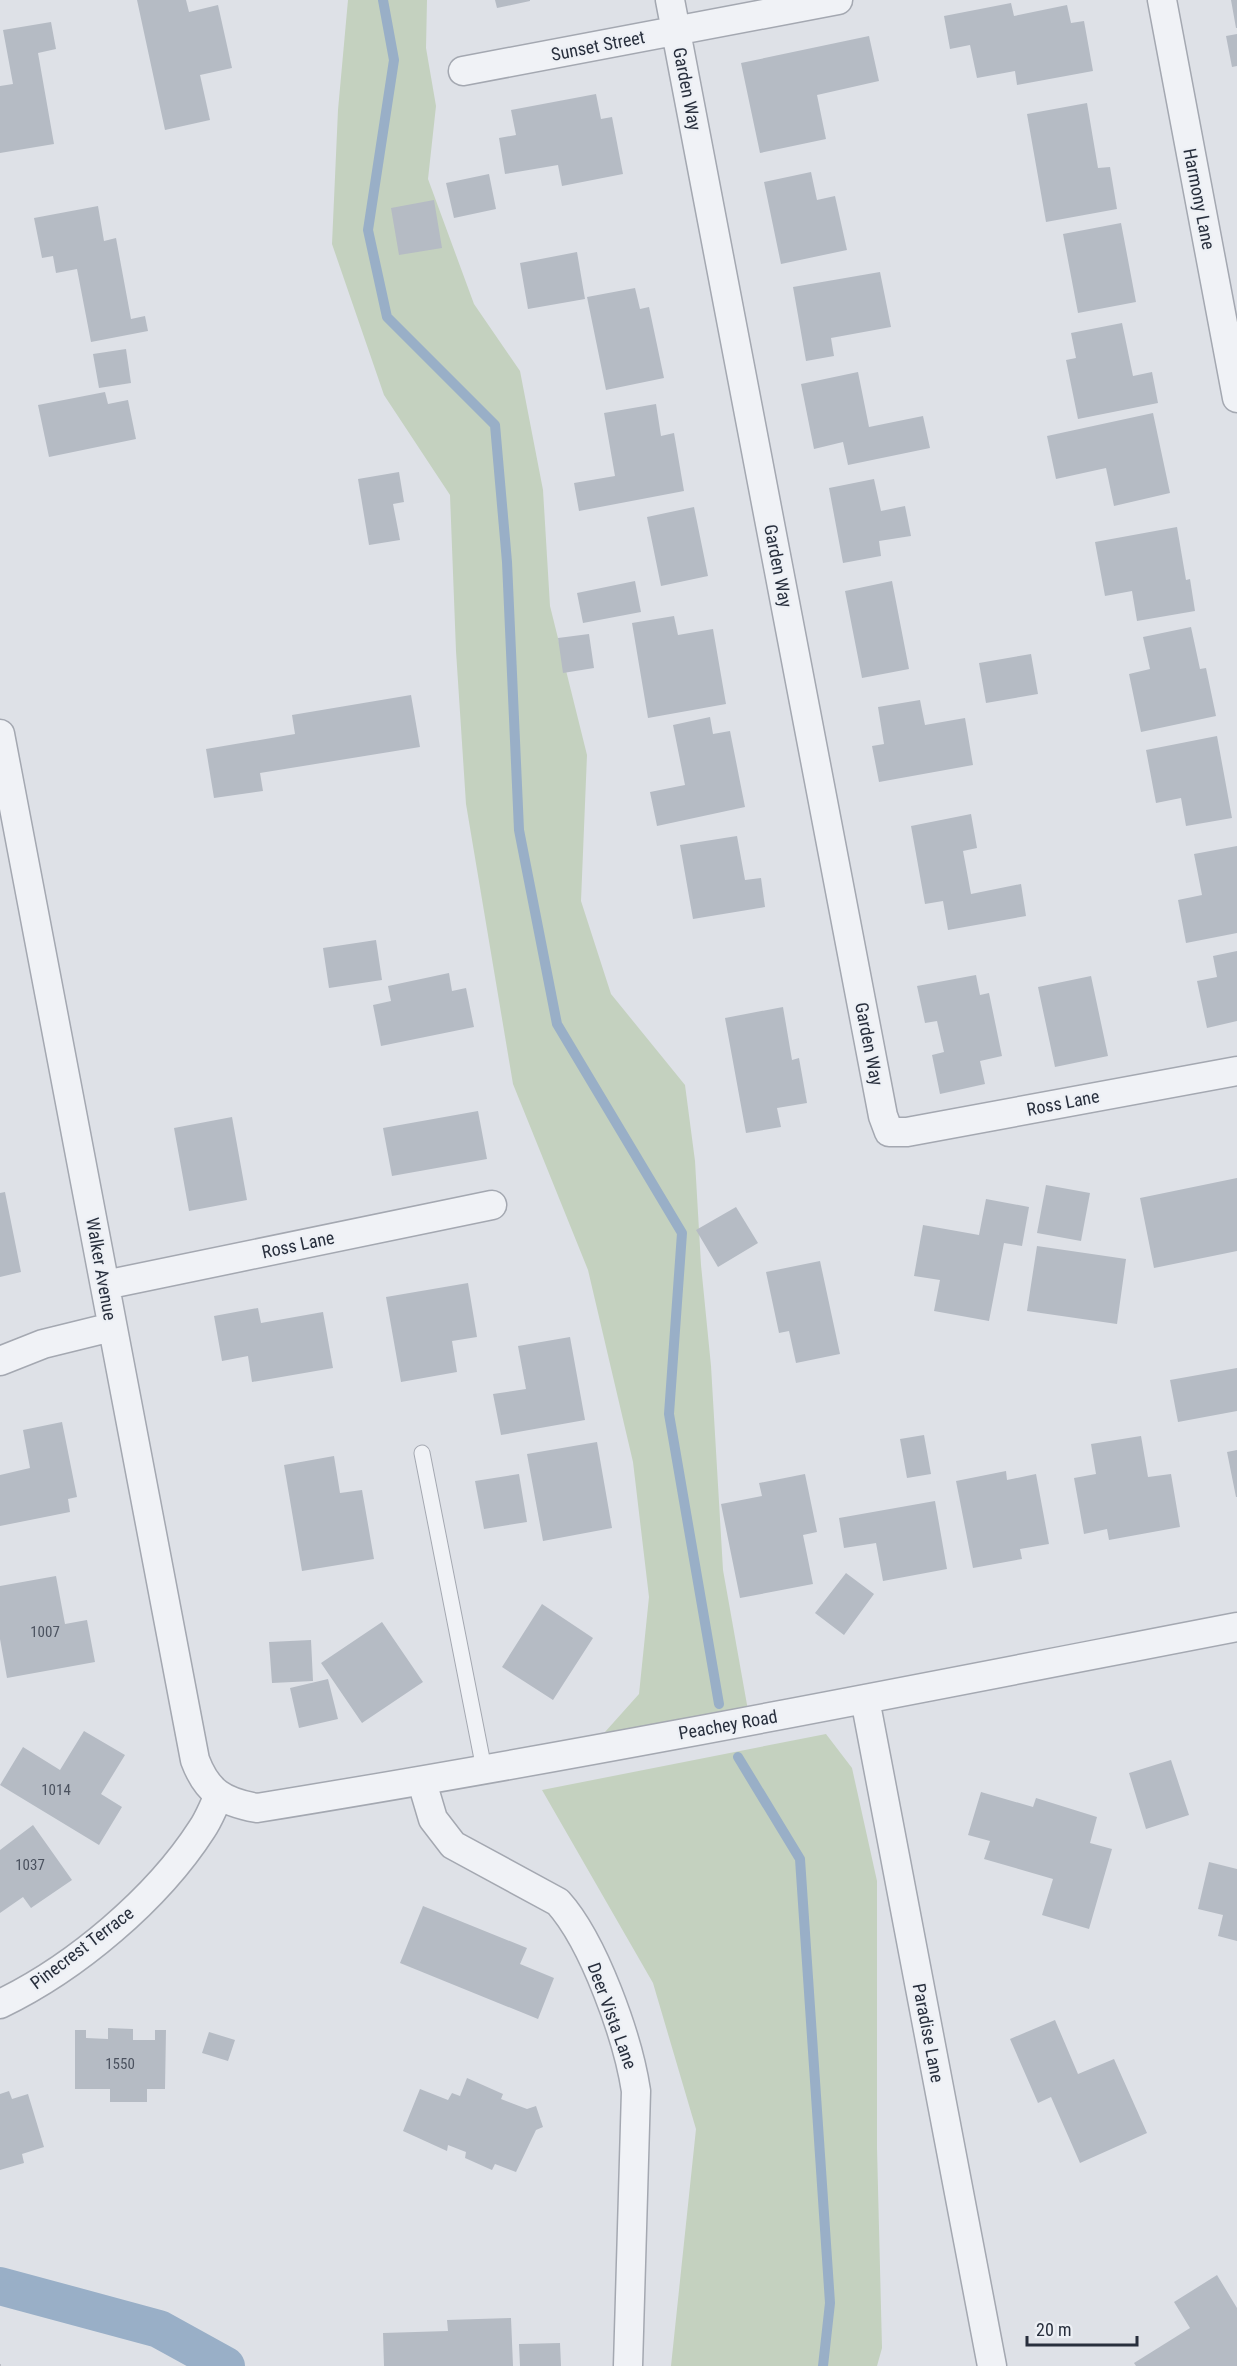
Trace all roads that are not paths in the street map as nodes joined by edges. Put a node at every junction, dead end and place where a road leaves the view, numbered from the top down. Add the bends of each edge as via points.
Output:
1 (670, 0) edge
2 (838, 0) edge
3 (1162, 0) edge
4 (676, 31) junction
5 (464, 71) dead end
6 (1237, 398) edge
7 (0, 734) edge
8 (1237, 1071) edge
9 (889, 1132) joint
10 (492, 1205) dead end
11 (105, 1285) junction
12 (112, 1327) junction
13 (0, 1361) edge
14 (422, 1453) dead end
15 (1237, 1627) edge
16 (865, 1700) junction
17 (484, 1769) junction
18 (422, 1782) junction
19 (219, 1796) junction
20 (0, 2004) edge
21 (628, 2366) edge
22 (992, 2366) edge

1 - 4 street, Garden Way
2 - 4 street, Sunset Street
3 - 6 street, Harmony Lane
4 - 5 street, Sunset Street
4 - 9 street, Garden Way via 880,1104
7 - 11 street, Walker Avenue
8 - 9 street, Ross Lane via 907,1132
10 - 11 street, Ross Lane
11 - 12 street, Walker Avenue
12 - 13 street via 43,1344
12 - 19 street, Walker Avenue via 195,1760 201,1778
14 - 17 lane
15 - 16 street, Peachey Road
16 - 17 street, Peachey Road
16 - 22 street, Paradise Lane
17 - 18 street, Peachey Road
18 - 19 street, Peachey Road via 257,1808
18 - 21 street, Deer Vista Lane via 433,1819 453,1845 558,1902 570,1915 601,1977 632,2061 636,2091
19 - 20 street, Pinecrest Terrace via 203,1828 183,1855 135,1909 70,1962

